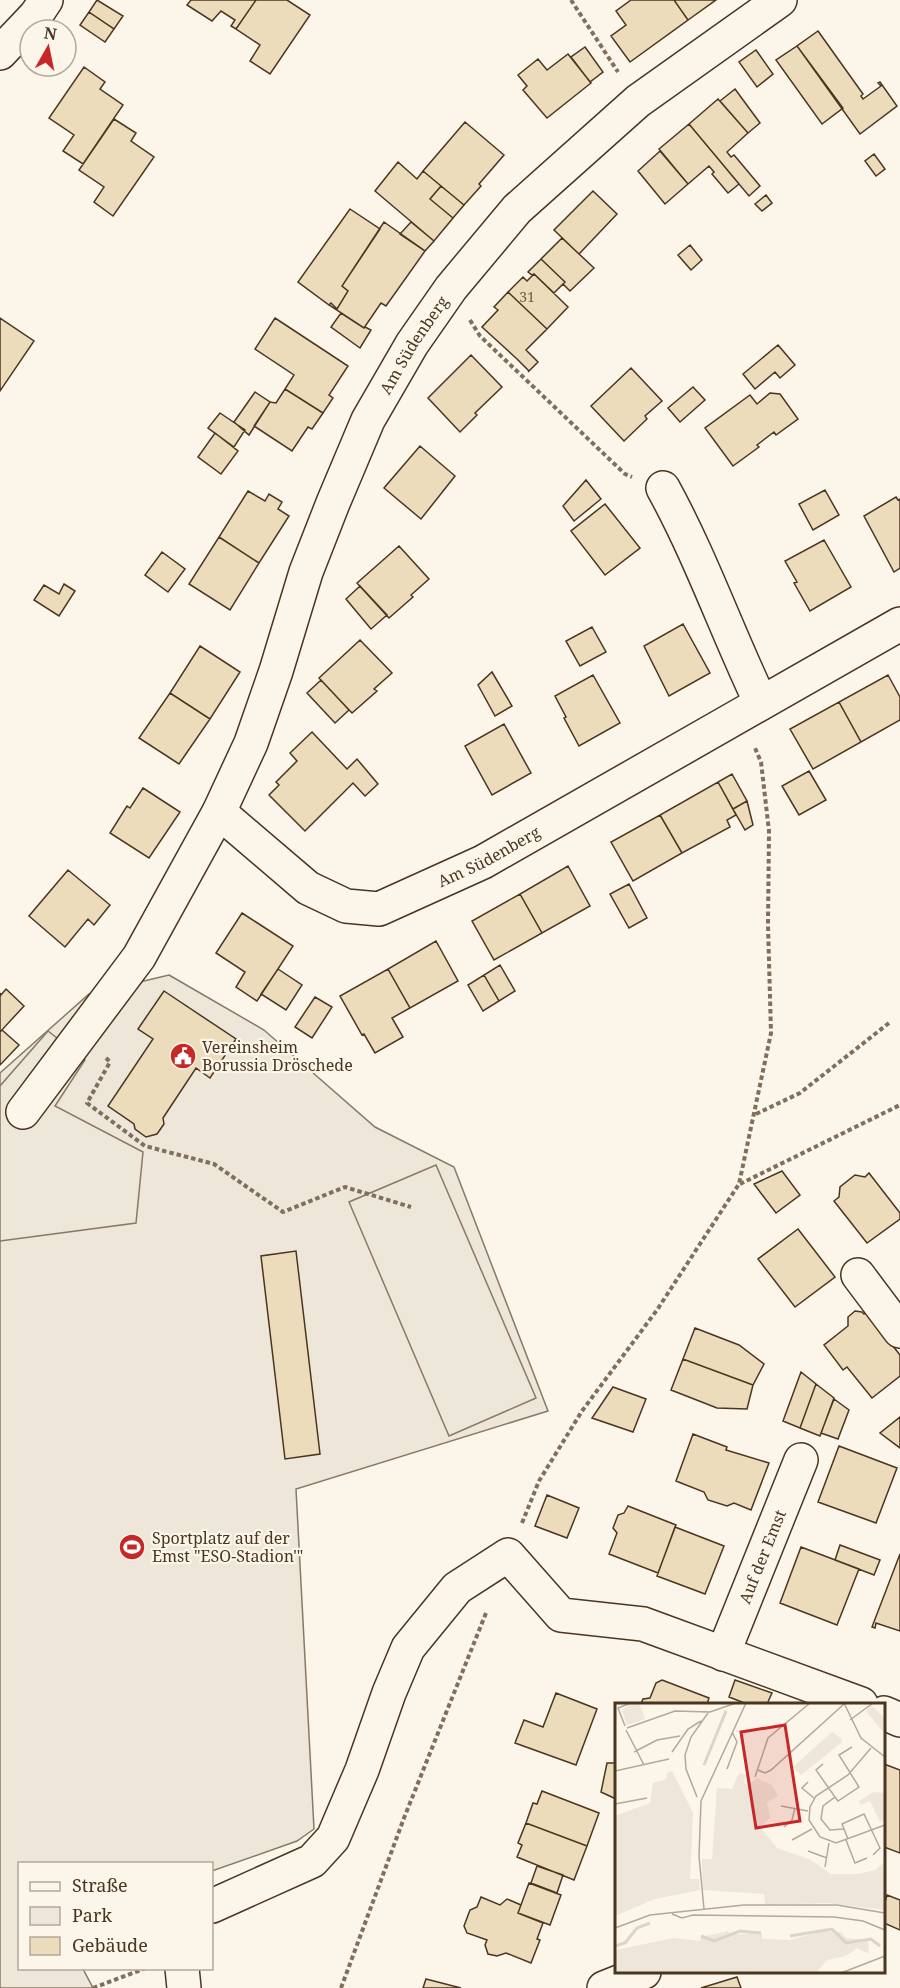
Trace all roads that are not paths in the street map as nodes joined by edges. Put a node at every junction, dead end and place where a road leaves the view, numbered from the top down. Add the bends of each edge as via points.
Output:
1 (46, 0) edge
2 (780, 0) edge
3 (0, 52) edge
4 (663, 488) road end
5 (900, 624) edge
6 (751, 708) junction
7 (219, 812) junction
8 (23, 1112) dead end
9 (858, 1275) dead end
10 (900, 1331) edge
11 (801, 1460) dead end
12 (723, 1654) junction
13 (850, 1702) edge
14 (885, 1713) edge
15 (900, 1720) edge
16 (213, 1906) edge
17 (182, 1970) edge
18 (639, 1973) edge
19 (184, 1988) edge
20 (604, 1988) edge

1 - 3 street
2 - 7 street, Am Südenberg via 638,101 517,209 451,288 412,344 368,420 306,572 250,743
4 - 6 street via 685,527 741,661
5 - 6 street, Am Südenberg
6 - 7 street, Am Südenberg via 483,862 379,909 346,906 308,888
7 - 8 street, Am Südenberg via 140,957
9 - 10 street
11 - 12 street, Auf der Emst
12 - 13 street
12 - 16 street via 643,1624 561,1615 508,1555 457,1588 408,1648 333,1838 312,1860
14 - 15 street
17 - 19 street
18 - 20 street

